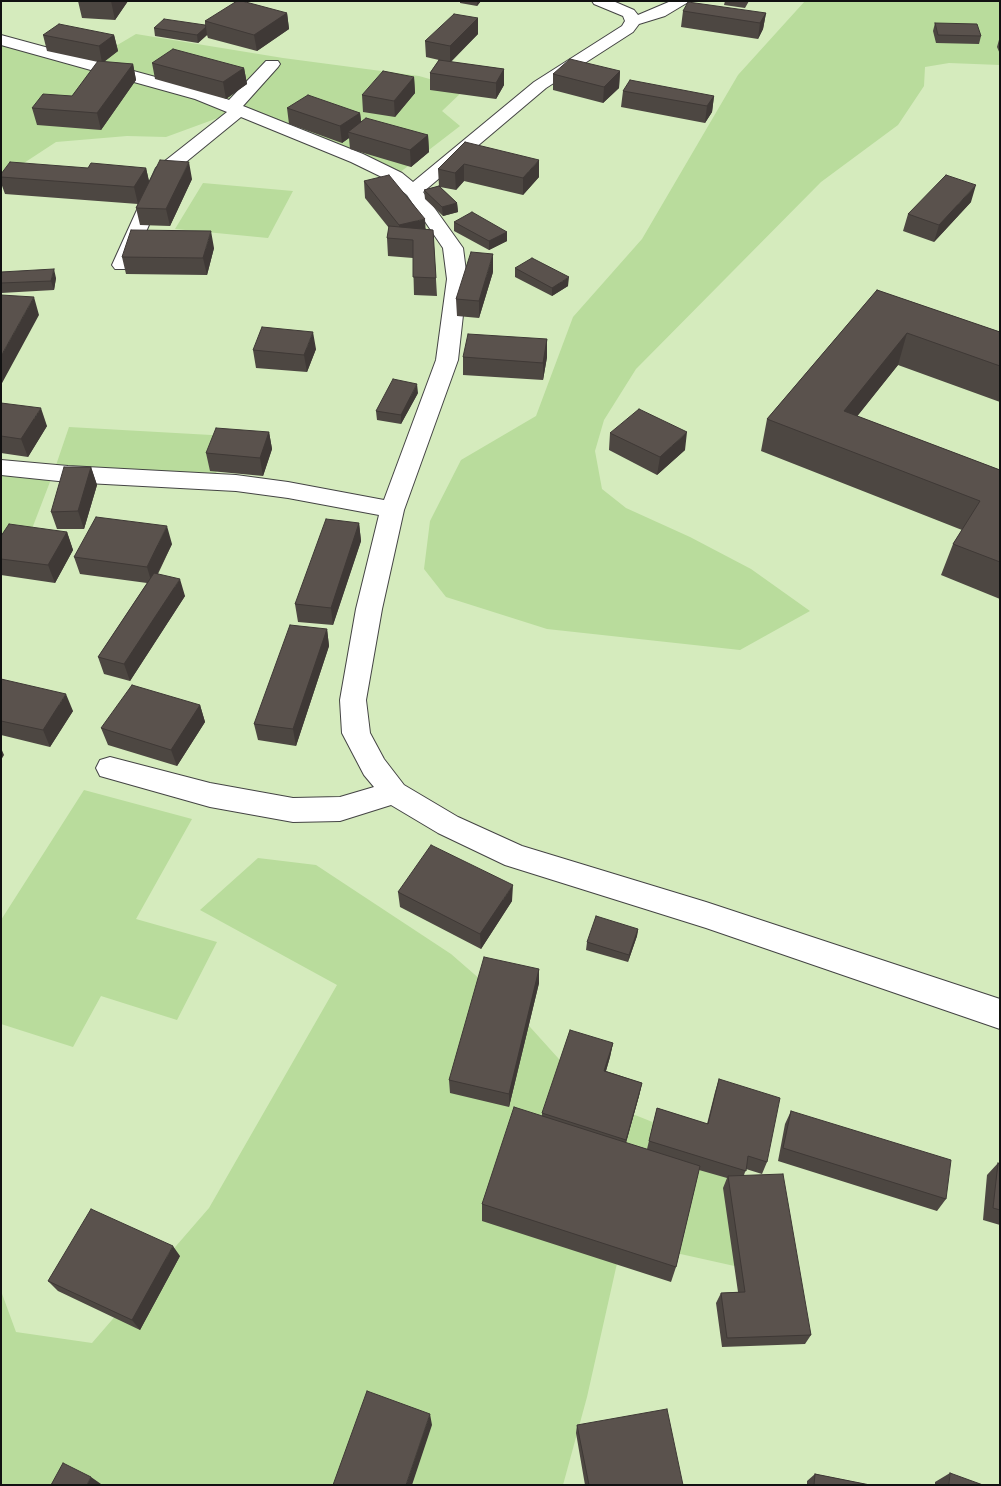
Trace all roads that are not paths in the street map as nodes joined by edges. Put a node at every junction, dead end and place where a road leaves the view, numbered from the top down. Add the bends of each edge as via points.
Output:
1 (599, 1) edge
2 (683, 1) edge
3 (633, 21) junction
4 (1, 40) edge
5 (272, 64) dead end
6 (236, 109) junction
7 (413, 191) junction
8 (122, 265) edge
9 (1, 468) edge
10 (392, 510) junction
11 (110, 768) dead end
12 (394, 793) junction
13 (1000, 1014) edge

1 - 3 street via 629,13
2 - 3 street via 660,13
3 - 7 street via 628,29 540,85
4 - 6 street via 201,95
5 - 6 street
6 - 7 street via 396,176
6 - 8 street via 162,172
7 - 10 street via 453,248 457,279 446,360
9 - 10 street via 236,483
10 - 12 street via 352,700 356,733 374,767
11 - 12 street via 210,795 293,810 340,809
12 - 13 street via 448,825 515,856 706,915

